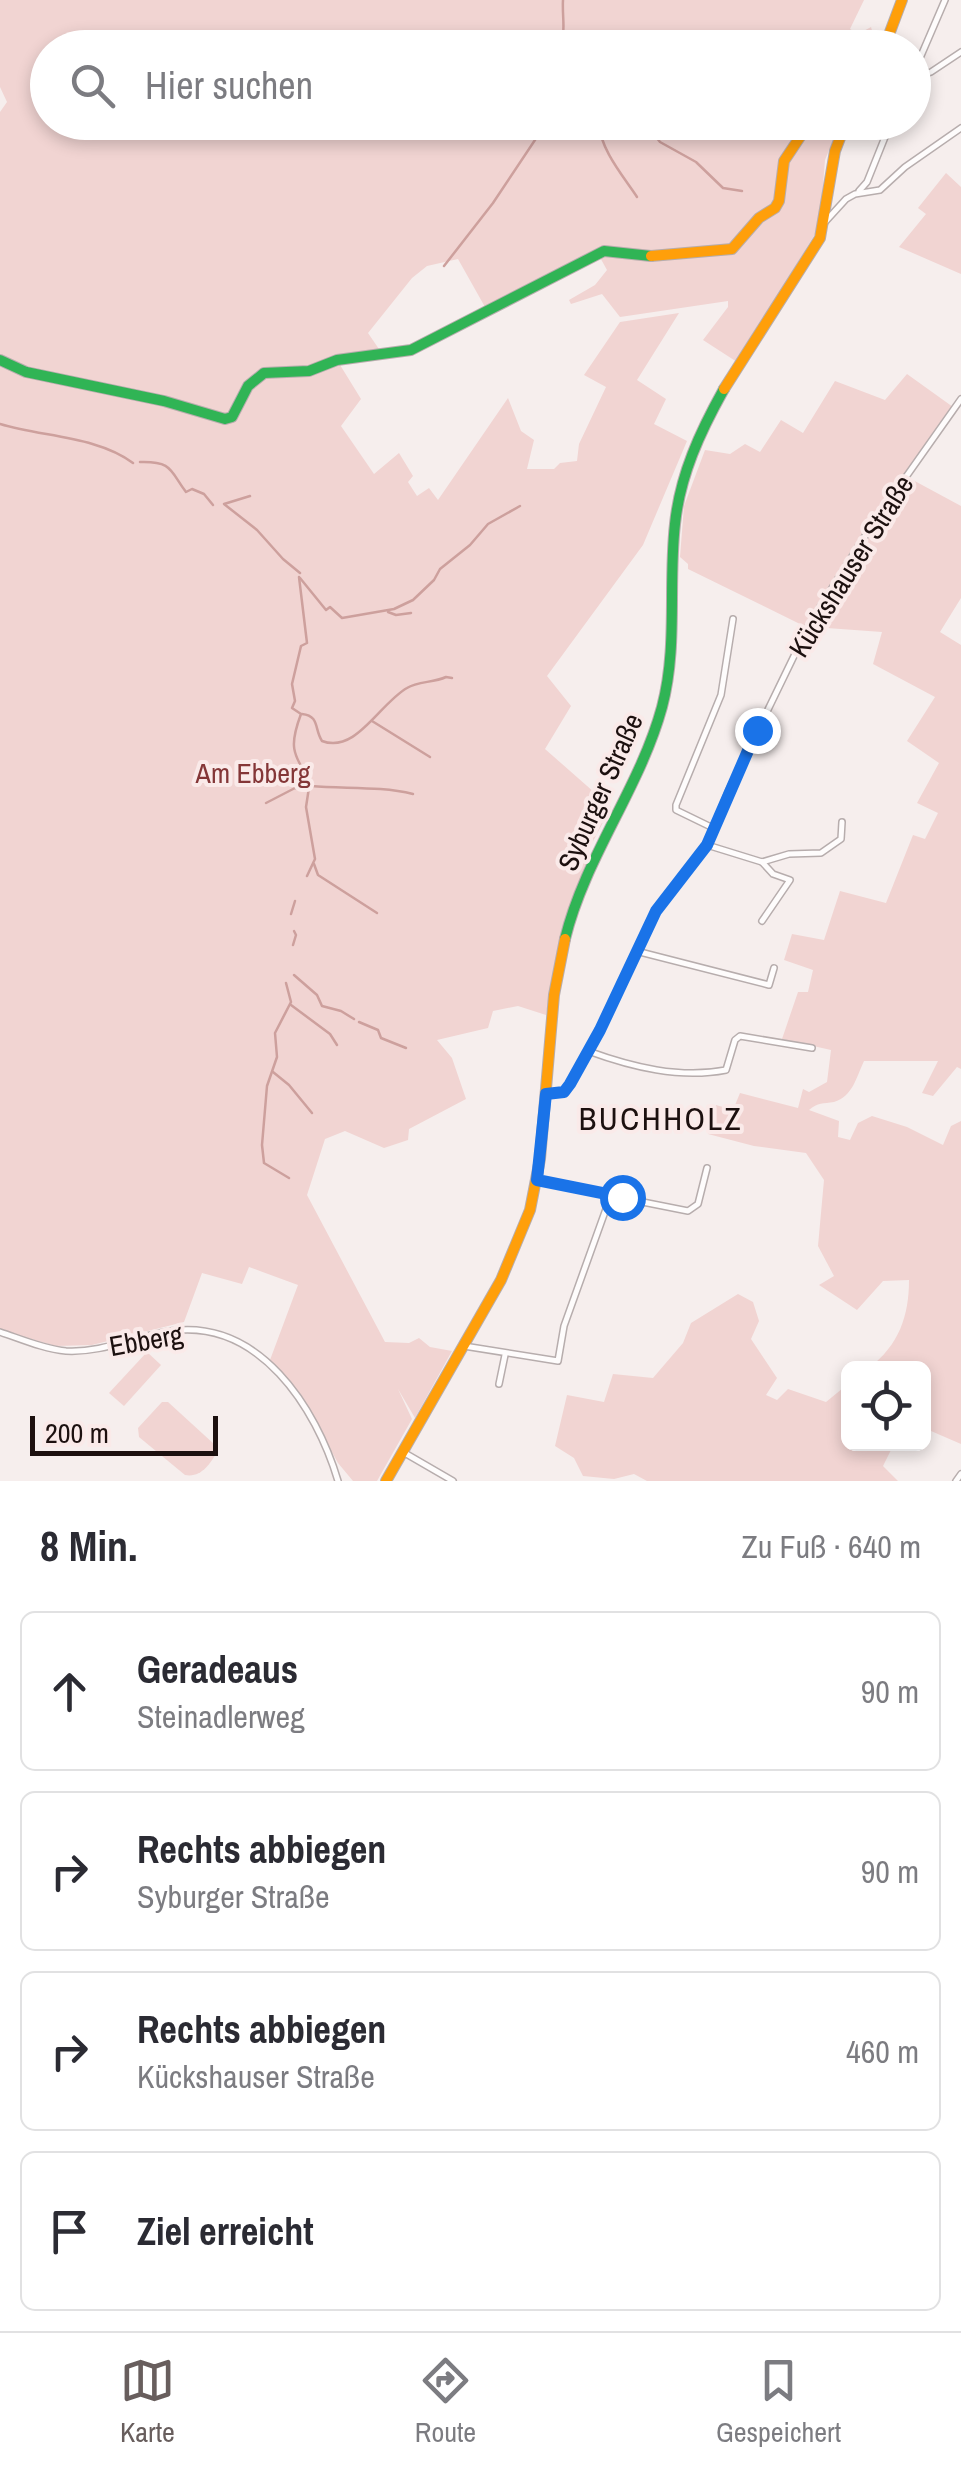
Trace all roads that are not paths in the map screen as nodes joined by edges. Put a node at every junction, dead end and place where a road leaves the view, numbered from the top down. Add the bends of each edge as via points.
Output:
1 (902, 0) edge
2 (945, 0) edge
3 (891, 30) edge
4 (931, 34) edge
5 (961, 52) edge
6 (931, 72) edge
7 (961, 128) edge
8 (798, 140) edge
9 (839, 140) edge
10 (884, 140) edge
11 (857, 193) junction
12 (825, 222) junction
13 (0, 360) edge
14 (961, 399) edge
15 (733, 619) dead end
16 (842, 822) dead end
17 (713, 828) junction
18 (707, 845) junction
19 (762, 862) junction
20 (762, 922) dead end
21 (636, 951) junction
22 (774, 968) dead end
23 (812, 1048) dead end
24 (588, 1051) junction
25 (546, 1094) junction
26 (707, 1168) dead end
27 (537, 1180) junction
28 (611, 1195) junction
29 (0, 1332) edge
30 (464, 1346) junction
31 (505, 1355) junction
32 (498, 1384) dead end
33 (403, 1452) junction
34 (961, 1474) edge
35 (338, 1481) edge
36 (386, 1481) edge
37 (452, 1481) edge
38 (956, 1481) edge

1 - 3 street
2 - 4 street
5 - 6 street
7 - 11 street via 880,190
8 - 13 street via 784,161 779,201 732,249 648,256 604,252 411,350 264,373 224,420
9 - 12 street, Syburger Straße
10 - 11 street
11 - 12 street
12 - 25 street, Syburger Straße via 712,413 688,466 673,532 672,648 663,705 645,760 567,929 552,998
14 - 17 street, Kückshauser Straße via 810,623
15 - 17 street via 721,695 676,805
16 - 19 street via 841,839 830,850
17 - 18 street, Kückshauser Straße
18 - 19 street
18 - 21 street, Kückshauser Straße via 661,903
19 - 20 street via 790,880
21 - 22 street via 769,985
21 - 24 street, Kückshauser Straße
23 - 24 street via 740,1036 726,1070 694,1075
24 - 25 street, Kückshauser Straße via 567,1088
25 - 27 street, Syburger Straße
26 - 28 street via 692,1210
27 - 28 street
27 - 30 street, Syburger Straße via 514,1254
28 - 31 street via 564,1326 558,1362
29 - 35 street, Ebberg via 68,1351 184,1330 248,1346 297,1397
30 - 31 street
30 - 33 street, Syburger Straße
31 - 32 street
33 - 36 street, Syburger Straße
33 - 37 street
34 - 38 street

